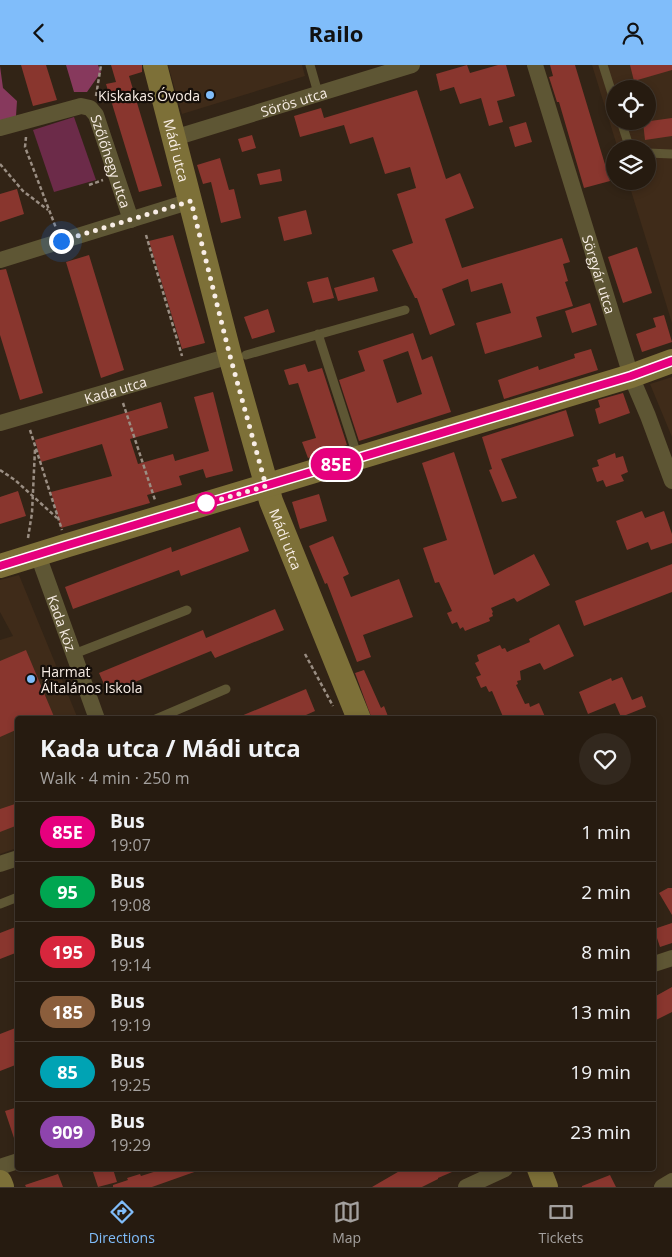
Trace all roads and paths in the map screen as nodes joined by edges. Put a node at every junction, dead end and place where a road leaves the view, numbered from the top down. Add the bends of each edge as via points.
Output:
1 (101, 65) edge
2 (155, 65) edge
3 (310, 65) edge
4 (412, 65) edge
5 (535, 65) edge
6 (603, 65) edge
7 (608, 80) edge
8 (318, 93) junction
9 (95, 104) dead end
10 (28, 120) junction
11 (0, 128) edge
12 (174, 138) junction
13 (656, 153) edge
14 (672, 154) edge
15 (0, 164) edge
16 (191, 201) junction
17 (49, 211) junction
18 (131, 220) junction
19 (58, 232) dead end
20 (146, 235) dead end
21 (0, 259) edge
22 (405, 309) dead end
23 (318, 334) junction
24 (238, 355) junction
25 (672, 361) edge
26 (186, 368) junction
27 (631, 376) junction
28 (119, 389) junction
29 (26, 417) junction
30 (0, 423) edge
31 (35, 447) junction
32 (358, 458) junction
33 (0, 470) edge
34 (672, 481) edge
35 (266, 486) junction
36 (32, 496) junction
37 (160, 516) junction
38 (33, 547) junction
39 (0, 566) edge
40 (187, 610) dead end
41 (74, 653) junction
42 (305, 655) dead end
43 (226, 689) dead end
44 (335, 711) dead end
45 (97, 716) edge
46 (163, 716) edge
47 (357, 716) edge
48 (15, 859) edge
49 (0, 864) edge
50 (15, 898) edge
51 (0, 904) edge
52 (672, 958) edge
53 (656, 963) edge
54 (15, 1162) edge
55 (0, 1167) edge
56 (501, 1171) edge
57 (540, 1171) edge
58 (672, 1181) edge
59 (0, 1182) edge
60 (2, 1187) edge
61 (466, 1187) edge
62 (546, 1187) edge
63 (662, 1187) edge

1 - 9 path
2 - 12 street, Mádi utca
3 - 8 lane
4 - 8 street, Sörös utca
5 - 27 street, Sörgyár utca
6 - 7 lane
8 - 12 street, Sörös utca
10 - 11 street, Szőlőhegy utca
10 - 17 path via 25,147
10 - 18 street, Szőlőhegy utca via 81,106 90,108 96,115
12 - 16 street, Mádi utca
13 - 14 lane
15 - 17 path via 23,191
16 - 18 street
16 - 24 street, Mádi utca
17 - 19 path
18 - 21 street
20 - 26 path
22 - 23 lane
23 - 24 lane
23 - 32 lane
24 - 26 street, Kada utca
24 - 35 street, Mádi utca
25 - 27 street
26 - 28 street, Kada utca
27 - 32 street
27 - 34 street, Sörgyár utca
28 - 29 street, Kada utca
28 - 37 path
29 - 30 street, Kada utca
29 - 31 path
31 - 36 path
31 - 36 path via 58,519
32 - 35 street
33 - 36 path
35 - 37 street
35 - 47 street, Mádi utca
36 - 38 path
37 - 38 street
38 - 39 street
38 - 41 street, Kada köz
40 - 41 lane
41 - 45 street, Kada köz
42 - 44 path
43 - 46 lane
48 - 49 street
50 - 51 lane
52 - 53 street
54 - 55 street
56 - 61 street
57 - 62 street
58 - 63 street
59 - 60 street

